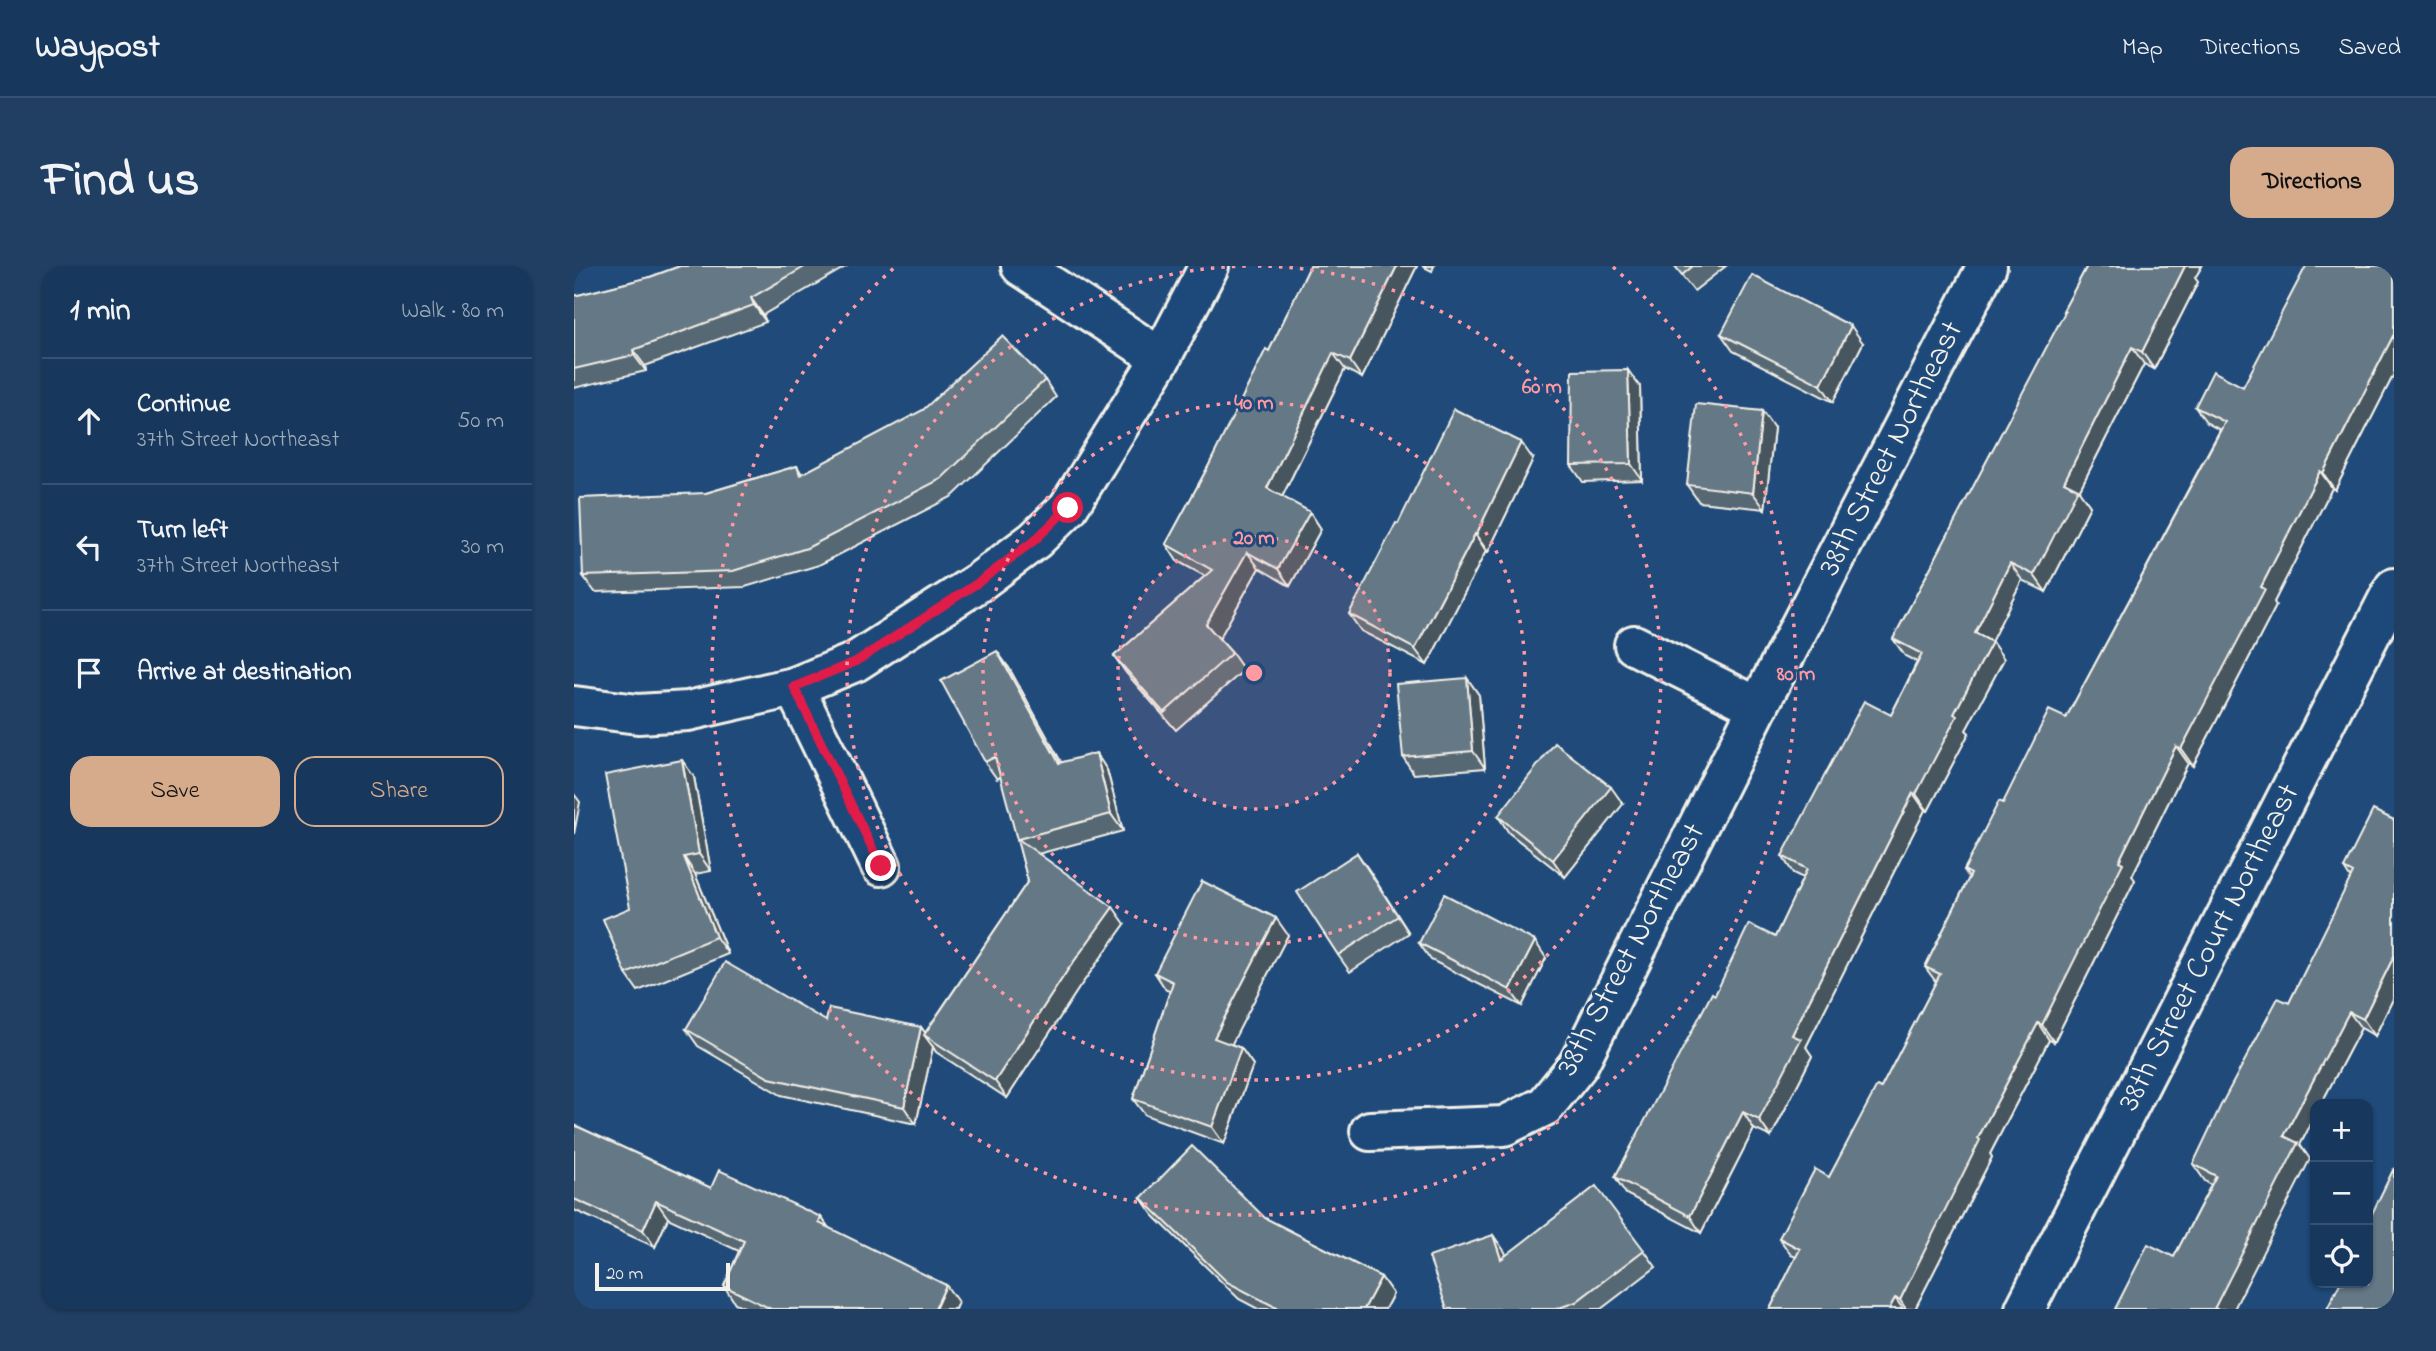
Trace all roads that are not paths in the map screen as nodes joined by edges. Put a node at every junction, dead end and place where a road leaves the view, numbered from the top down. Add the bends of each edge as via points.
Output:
1 (1021, 266) edge
2 (1209, 266) edge
3 (1987, 266) edge
4 (1161, 358) junction
5 (2394, 587) edge
6 (1634, 645) dead end
7 (794, 687) junction
8 (574, 706) edge
9 (1758, 707) junction
10 (881, 866) dead end
11 (1370, 1131) dead end
12 (2025, 1309) edge

1 - 4 street
2 - 4 street
3 - 9 street, 38th Street Northeast
4 - 7 street via 1068,508 1035,540 855,662
5 - 12 street, 38th Street Court Northeast
6 - 9 street
7 - 8 street via 688,710 638,714
7 - 10 street
9 - 11 street, 38th Street Northeast via 1578,1065 1545,1105 1504,1126

